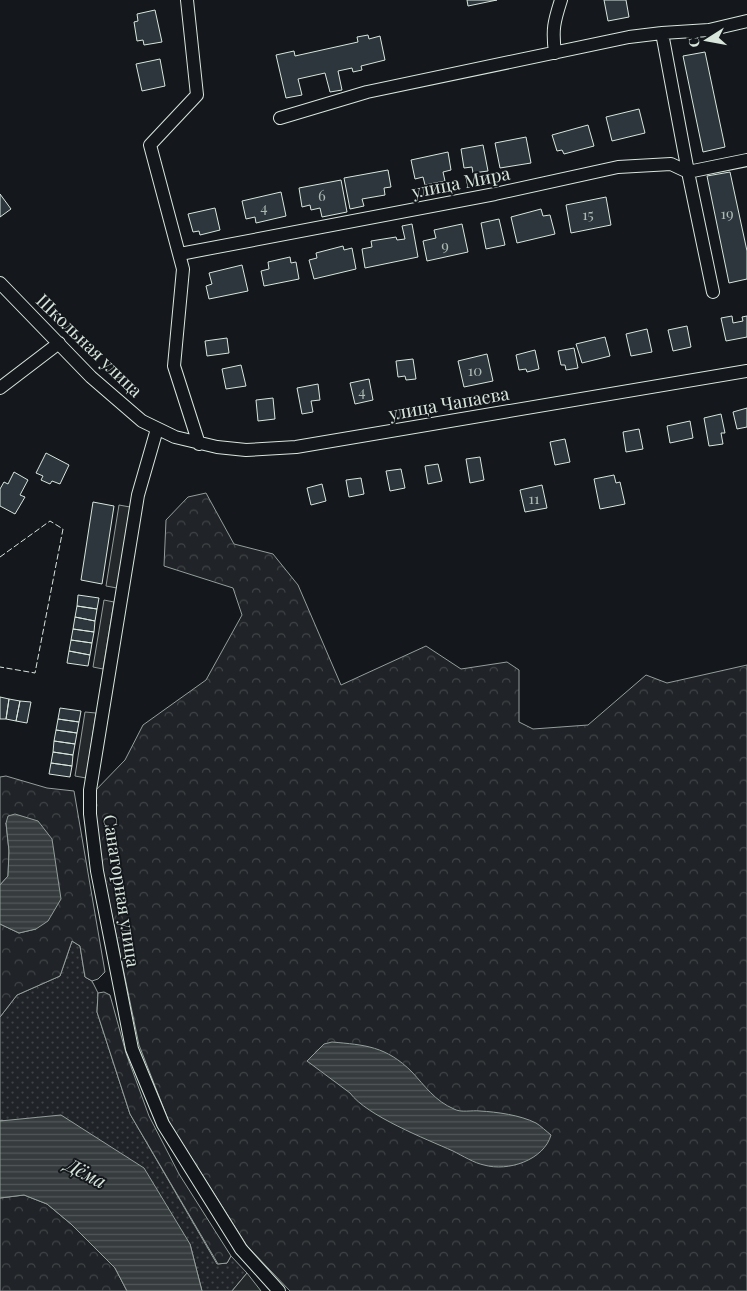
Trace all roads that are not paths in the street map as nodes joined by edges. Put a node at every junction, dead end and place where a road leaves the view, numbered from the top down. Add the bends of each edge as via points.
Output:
1 (187, 0) edge
2 (561, 0) edge
3 (746, 24) edge
4 (662, 33) junction
5 (555, 53) junction
6 (280, 118) dead end
7 (747, 160) edge
8 (688, 172) junction
9 (180, 254) junction
10 (0, 283) edge
11 (713, 292) dead end
12 (59, 343) junction
13 (747, 371) edge
14 (0, 388) edge
15 (157, 429) junction
16 (199, 444) junction
17 (279, 1291) edge

1 - 9 street via 197,95 150,146
2 - 5 street via 552,34
3 - 4 street
4 - 5 street
4 - 8 street
5 - 6 street via 367,92
7 - 8 street, улица Мира
8 - 9 street, улица Мира via 671,164 618,167 495,194
8 - 11 street
9 - 16 street via 184,269 174,366
10 - 12 street, Школьная улица
12 - 14 street
12 - 15 street, Школьная улица via 115,400
13 - 16 street, улица Чапаева via 296,447 246,450
15 - 16 street, улица Чапаева
15 - 17 street, Санаторная улица via 138,495 90,790 96,871 132,1049 162,1124 241,1249

